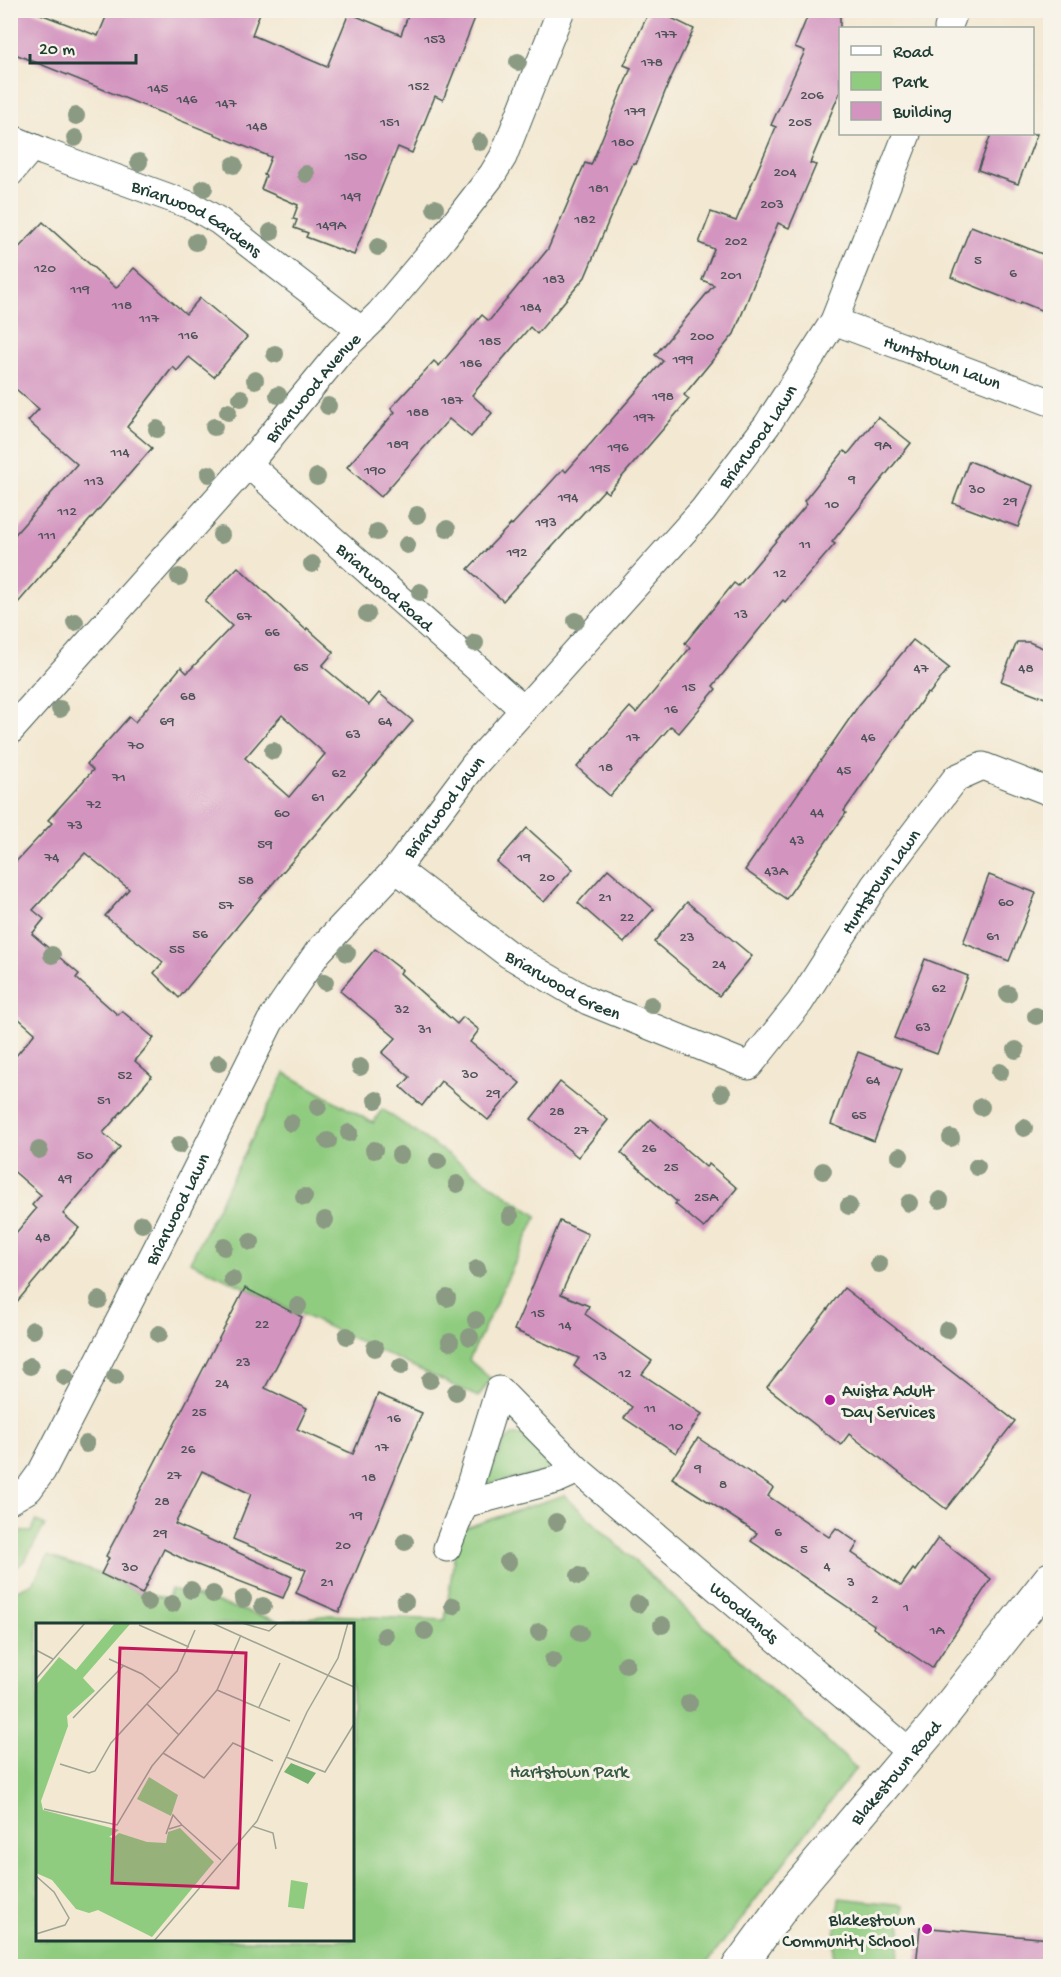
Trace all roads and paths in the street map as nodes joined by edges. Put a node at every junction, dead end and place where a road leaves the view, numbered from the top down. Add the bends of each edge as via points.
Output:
1 (561, 10) edge
2 (955, 10) edge
3 (948, 27) edge
4 (907, 135) edge
5 (21, 142) edge
6 (10, 173) edge
7 (834, 321) junction
8 (362, 331) junction
9 (1050, 402) edge
10 (248, 464) junction
11 (524, 710) junction
12 (10, 731) edge
13 (1050, 792) edge
14 (396, 869) junction
15 (749, 1066) joint
16 (578, 1470) junction
17 (10, 1500) edge
18 (464, 1504) junction
19 (447, 1548) dead end
20 (1050, 1579) edge
21 (911, 1753) junction
22 (739, 1966) edge

1 - 8 street, Briarwood Avenue via 503,157 492,175 427,258
2 - 3 street
4 - 7 street, Briarwood Lawn
5 - 6 street
5 - 8 street, Briarwood Gardens via 195,207 219,221
7 - 9 street, Huntstown Lawn
7 - 11 street, Briarwood Lawn via 767,425 703,510
8 - 10 street, Briarwood Avenue via 340,352
10 - 11 street, Briarwood Road
10 - 12 street, Briarwood Avenue
11 - 14 street, Briarwood Lawn via 474,765
13 - 15 street, Huntstown Lawn via 983,766 956,778 874,886 800,1002
14 - 15 street, Briarwood Green via 508,954 588,1001
14 - 17 street, Briarwood Lawn via 318,952 270,1022 42,1471 29,1489
16 - 18 street via 556,1480
16 - 18 street, Woodlands via 499,1390
16 - 21 street, Woodlands
18 - 19 street, Woodlands
20 - 21 street, Blakestown Road
21 - 22 street, Blakestown Road via 792,1894

